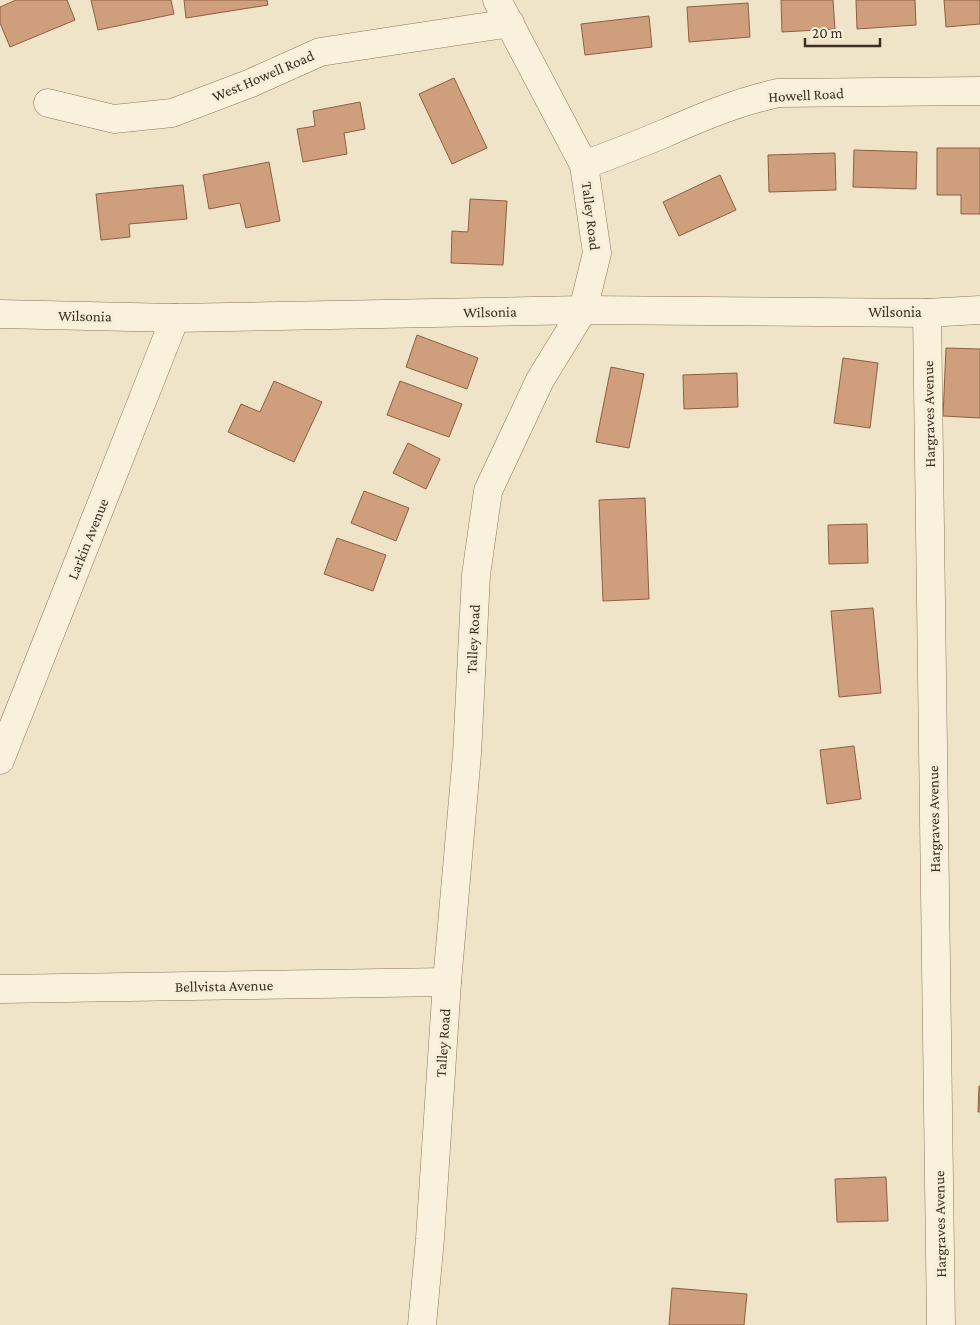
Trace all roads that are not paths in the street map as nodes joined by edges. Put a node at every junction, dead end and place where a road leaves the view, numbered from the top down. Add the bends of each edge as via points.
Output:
1 (504, 11) edge
2 (980, 91) edge
3 (48, 103) dead end
4 (584, 165) junction
5 (583, 310) junction
6 (980, 310) edge
7 (927, 313) junction
8 (0, 314) edge
9 (175, 318) junction
10 (0, 760) edge
11 (447, 982) junction
12 (0, 989) edge
13 (422, 1325) edge
14 (941, 1325) edge

1 - 3 street, West Howell Road via 320,52 172,113 114,118
1 - 4 street, Talley Road
2 - 4 street, Howell Road via 778,93 713,112
4 - 5 street, Talley Road via 597,253
5 - 7 street, Wilsonia
5 - 9 street, Wilsonia
5 - 11 street, Talley Road via 540,380 488,491 476,575 467,754
6 - 7 street, Wilsonia
7 - 14 street, Hargraves Avenue
8 - 9 street, Wilsonia
9 - 10 street, Larkin Avenue
11 - 12 street, Bellvista Avenue
11 - 13 street, Talley Road

